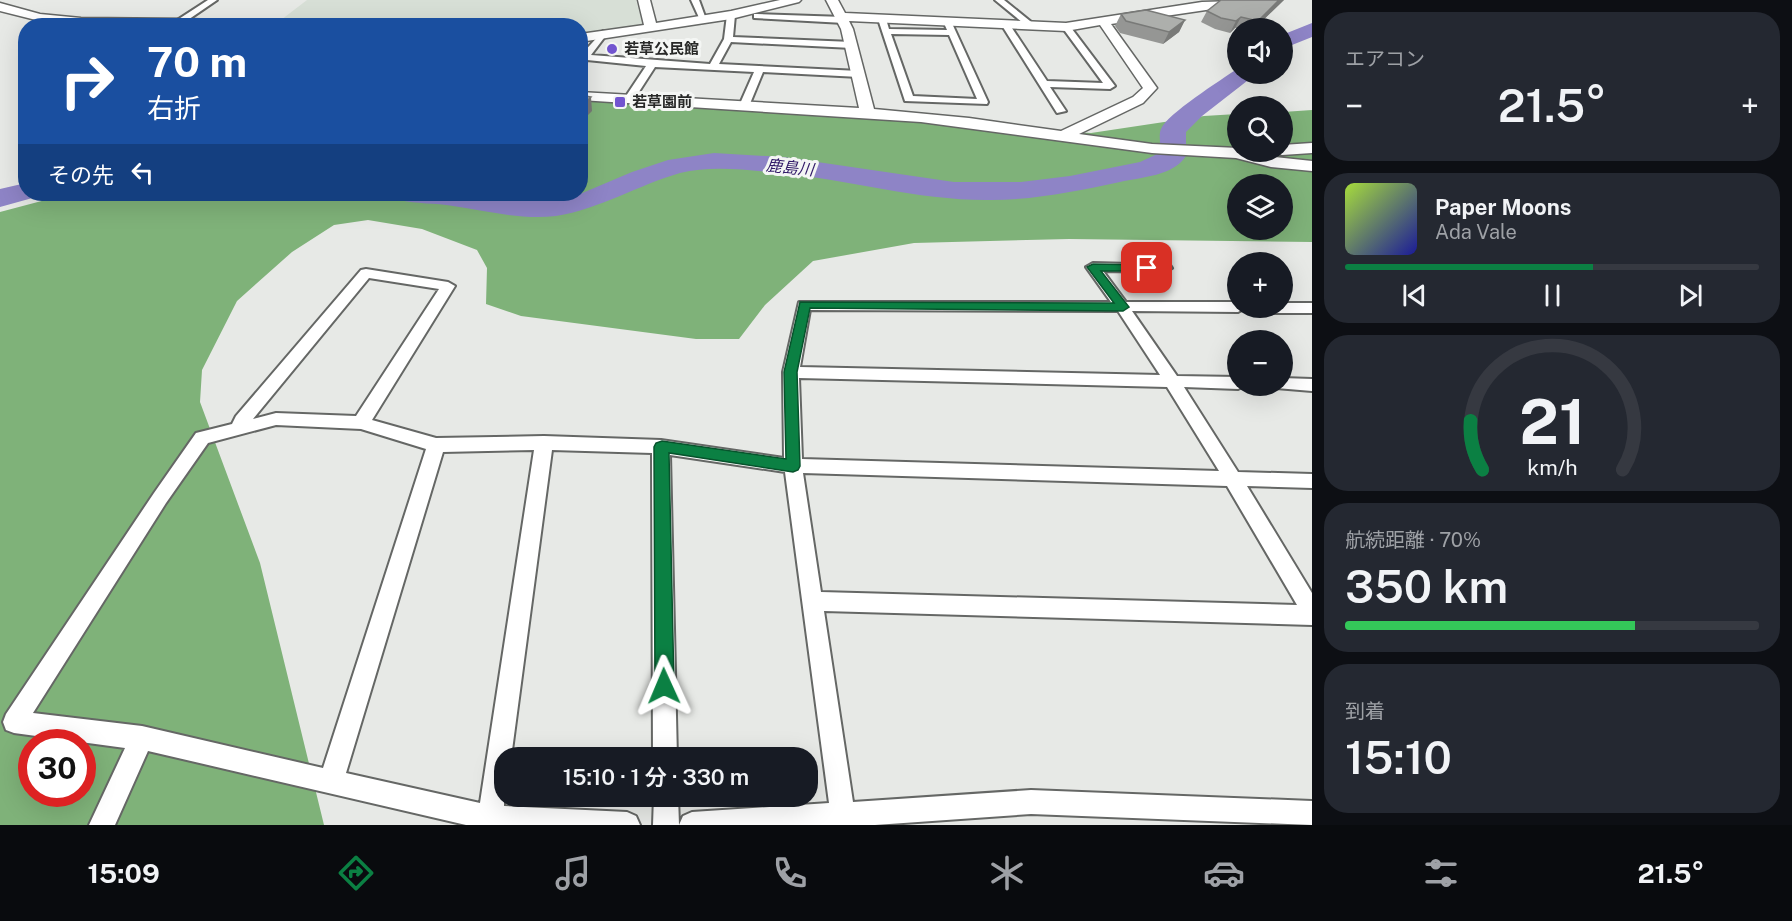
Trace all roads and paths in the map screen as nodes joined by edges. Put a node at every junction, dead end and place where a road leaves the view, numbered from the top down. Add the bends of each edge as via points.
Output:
1 (213, 0) edge
2 (644, 0) edge
3 (695, 0) edge
4 (795, 0) edge
5 (832, 0) edge
6 (999, 0) edge
7 (1233, 3) edge
8 (1144, 4) dead end
9 (3, 10) edge
10 (1158, 13) junction
11 (731, 15) junction
12 (54, 18) edge
13 (184, 18) edge
14 (843, 19) junction
15 (704, 20) junction
16 (1104, 22) junction
17 (755, 24) junction
18 (1005, 24) junction
19 (884, 25) junction
20 (1031, 25) junction
21 (651, 27) junction
22 (949, 27) junction
23 (1066, 27) junction
24 (603, 34) junction
25 (588, 37) edge
26 (728, 39) junction
27 (852, 45) junction
28 (748, 49) dead end
29 (588, 53) edge
30 (588, 59) edge
31 (652, 64) junction
32 (713, 67) junction
33 (760, 69) junction
34 (859, 74) junction
35 (1044, 84) junction
36 (588, 96) edge
37 (628, 99) junction
38 (744, 106) junction
39 (1061, 111) dead end
40 (868, 114) junction
41 (1065, 135) junction
42 (1312, 148) edge
43 (1293, 149) edge
44 (1227, 153) edge
45 (1271, 162) edge
46 (1312, 166) edge
47 (1165, 268) dead end
48 (1123, 307) junction
49 (1227, 307) edge
50 (1293, 308) edge
51 (1312, 308) edge
52 (791, 372) junction
53 (1171, 381) junction
54 (1227, 383) edge
55 (1293, 384) edge
56 (1312, 385) edge
57 (361, 423) junction
58 (238, 430) junction
59 (544, 443) junction
60 (436, 445) junction
61 (662, 447) junction
62 (793, 466) junction
63 (1233, 480) junction
64 (1312, 482) edge
65 (811, 601) junction
66 (1312, 614) edge
67 (142, 738) junction
68 (665, 747) edge
69 (331, 781) junction
70 (666, 807) edge
71 (1312, 813) edge
72 (490, 818) junction
73 (843, 819) edge
74 (102, 825) edge
75 (627, 825) edge
76 (666, 825) edge
77 (692, 825) edge

1 - 13 street
2 - 21 street
3 - 15 street
4 - 17 street
5 - 14 street
6 - 20 street
7 - 10 street
8 - 10 street
9 - 12 street
10 - 16 street
11 - 15 street
11 - 17 street
11 - 26 street
14 - 17 street
14 - 19 street
14 - 27 street
15 - 21 street
16 - 23 street
16 - 41 street via 1150,88 1138,100
17 - 26 street
17 - 27 street
17 - 28 street
18 - 20 street
18 - 22 street
18 - 35 street
19 - 22 street
19 - 22 street via 909,99 982,102
20 - 23 street
21 - 24 street
23 - 35 street via 1110,86
24 - 25 street
24 - 29 street
26 - 32 street
27 - 34 street
30 - 31 street
31 - 32 street
31 - 37 street
32 - 33 street via 741,63
33 - 34 street
33 - 38 street
34 - 40 street
35 - 39 street
36 - 37 street
37 - 38 street
38 - 40 street
40 - 41 street
41 - 44 street via 1169,150
42 - 43 street
45 - 46 street
47 - 48 street via 1093,267
48 - 49 street
48 - 52 street via 804,304
48 - 53 street
50 - 51 street
52 - 53 street
52 - 62 street
53 - 54 street
53 - 63 street
55 - 56 street
57 - 58 street via 276,419
57 - 58 street via 448,286 366,273 242,420
57 - 60 street
58 - 67 street via 202,438 14,722
59 - 60 street
59 - 61 street
59 - 72 street
60 - 69 street
61 - 62 street
61 - 68 street
62 - 63 street
62 - 65 street
63 - 64 street
63 - 66 street
65 - 66 street
65 - 73 street
67 - 69 street
67 - 74 street
69 - 72 street
70 - 76 street
71 - 73 street via 1031,802
72 - 75 street
73 - 77 street

